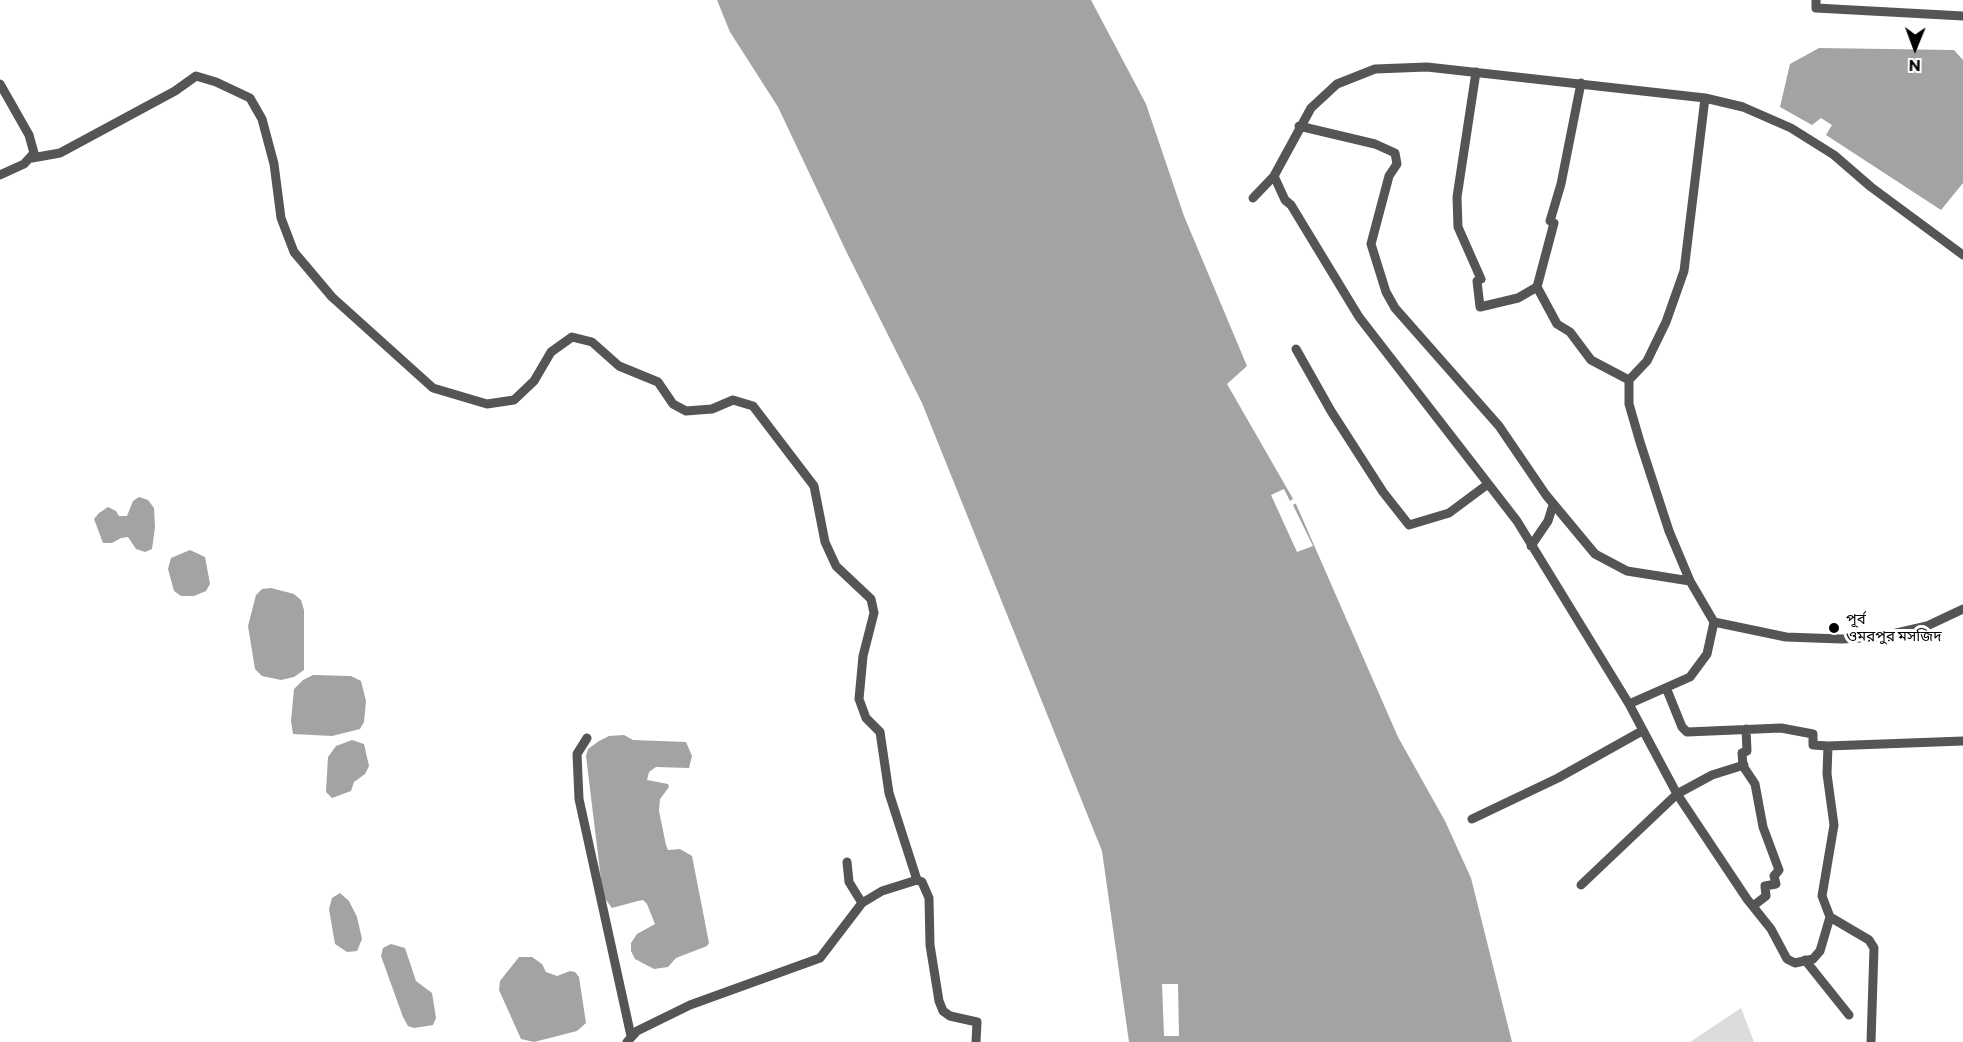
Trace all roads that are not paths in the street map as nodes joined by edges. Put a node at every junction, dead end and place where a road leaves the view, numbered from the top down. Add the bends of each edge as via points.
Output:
1 (1816, 0) edge
2 (1963, 16) edge
3 (1476, 72) junction
4 (1581, 83) junction
5 (0, 84) edge
6 (1705, 98) junction
7 (1299, 126) junction
8 (32, 158) junction
9 (0, 176) edge
10 (1274, 176) junction
11 (1253, 198) dead end
12 (1963, 255) edge
13 (1538, 287) junction
14 (1296, 349) dead end
15 (1629, 380) junction
16 (1488, 484) junction
17 (1553, 505) junction
18 (1532, 546) junction
19 (1690, 580) junction
20 (1963, 609) edge
21 (1714, 622) junction
22 (1667, 690) junction
23 (1629, 704) junction
24 (1746, 729) junction
25 (1642, 731) junction
26 (587, 738) dead end
27 (1963, 741) edge
28 (1828, 746) junction
29 (1744, 765) junction
30 (1677, 794) junction
31 (1472, 819) dead end
32 (847, 862) dead end
33 (917, 880) junction
34 (1581, 885) dead end
35 (862, 903) junction
36 (1753, 906) junction
37 (1830, 916) junction
38 (1805, 960) junction
39 (1849, 1015) dead end
40 (629, 1039) edge
41 (976, 1042) edge
42 (1871, 1042) edge

1 - 2 street via 1816,8
3 - 4 street
3 - 7 street via 1426,67 1375,69 1337,84 1311,108
3 - 13 street via 1457,197 1458,227 1481,279 1477,280 1480,307 1518,298
4 - 6 street
4 - 13 street
5 - 8 street via 29,135 34,147
6 - 12 street via 1743,107 1791,128 1834,155
6 - 15 street via 1684,271 1647,361
7 - 10 street
7 - 17 street via 1375,144 1395,153 1397,164 1389,176 1371,244 1386,292 1405,321 1499,426
8 - 9 street
8 - 33 street via 60,153 175,92 196,76 216,82 250,98 262,119 274,164 280,218 294,252 332,297 434,388 487,404 514,400 534,381 551,352 572,337 592,342 619,366 658,382 673,404 686,411 712,410 733,400 753,406 814,486 825,542 836,566 871,599 874,613 863,656 859,699 867,718 880,732 889,793
10 - 11 street
10 - 16 street via 1359,317
13 - 15 street via 1557,324 1570,332 1591,360
14 - 16 street via 1383,492 1409,525 1449,513
15 - 19 street via 1629,404 1640,442 1669,531
16 - 18 street
17 - 18 street
17 - 19 street via 1595,554 1627,571
18 - 23 street
19 - 21 street
20 - 21 street via 1927,626 1879,637 1841,639 1786,636
21 - 22 street via 1707,654 1690,677
22 - 23 street
22 - 24 street via 1687,732
23 - 25 street
24 - 28 street via 1781,728 1810,733 1813,745
24 - 29 street
25 - 30 street
25 - 31 street via 1558,778
26 - 40 street via 577,754 579,799
27 - 28 street
28 - 37 street via 1827,774 1834,825 1822,896
29 - 30 street via 1712,775
29 - 36 street via 1755,784 1763,827 1779,870 1774,876 1776,884 1765,886 1766,896
30 - 34 street
30 - 36 street
32 - 35 street via 849,882
33 - 35 street via 882,891
33 - 41 street via 922,882 928,898 930,945 939,1001 950,1016 977,1022
35 - 40 street via 820,958 690,1005
36 - 38 street via 1787,959 1795,963
37 - 38 street via 1820,951 1813,959
37 - 42 street via 1869,940 1874,948
38 - 39 street

